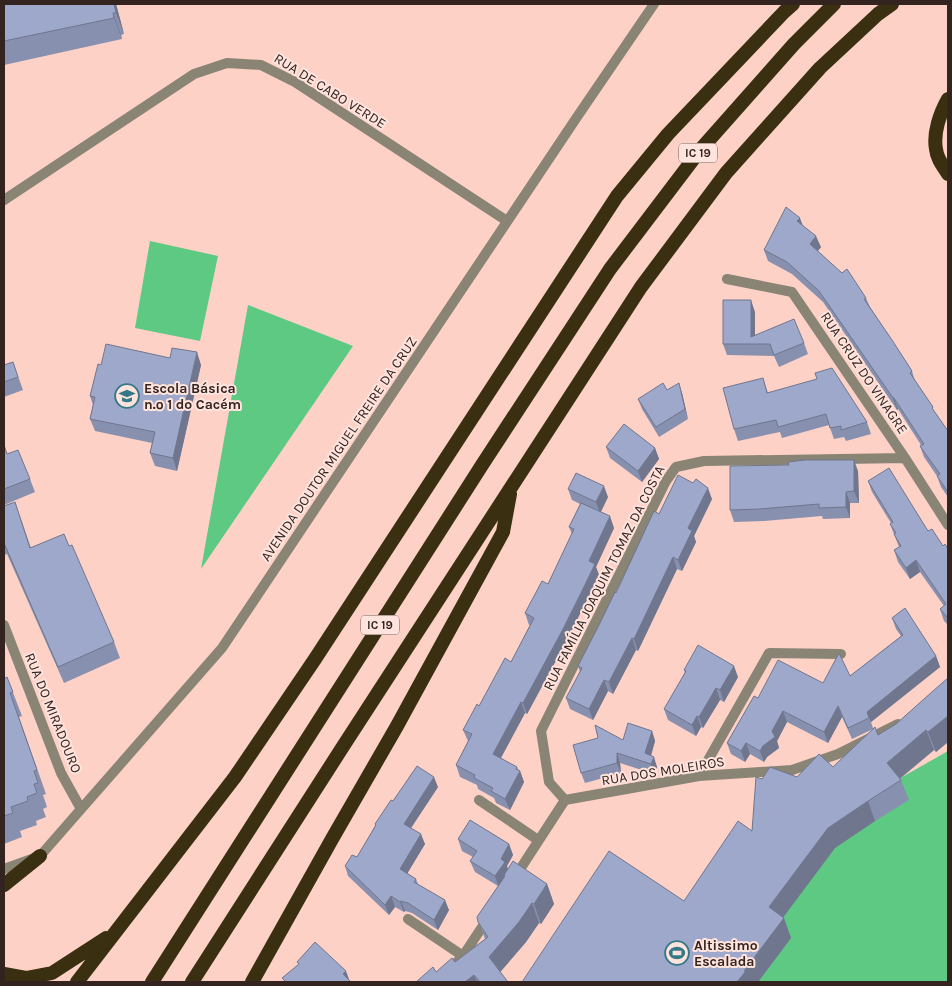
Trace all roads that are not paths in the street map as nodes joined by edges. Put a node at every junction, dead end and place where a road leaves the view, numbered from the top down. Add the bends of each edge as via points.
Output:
1 (654, 4) edge
2 (793, 4) edge
3 (834, 4) edge
4 (892, 4) edge
5 (948, 99) edge
6 (948, 174) edge
7 (4, 200) edge
8 (507, 221) junction
9 (727, 279) dead end
10 (906, 458) junction
11 (512, 486) junction
12 (948, 525) edge
13 (4, 626) edge
14 (841, 654) edge
15 (904, 721) edge
16 (699, 776) junction
17 (479, 800) dead end
18 (564, 800) junction
19 (81, 809) junction
20 (538, 840) junction
21 (40, 856) joint
22 (5, 880) edge
23 (512, 882) edge
24 (496, 906) edge
25 (408, 919) dead end
26 (115, 933) junction
27 (275, 939) junction
28 (463, 956) junction
29 (452, 967) edge
30 (4, 974) edge
31 (77, 982) edge
32 (152, 982) edge
33 (192, 982) edge
34 (252, 982) edge
35 (262, 982) edge

1 - 8 street, AVENIDA DOUTOR MIGUEL FREIRE DA CRUZ
2 - 26 highway via 668,134 617,196 240,769
3 - 32 highway, IC 19 via 701,149 610,268
4 - 11 highway, IC 19 via 820,68 726,173 641,287
5 - 6 highway via 936,131 936,148
7 - 8 street, RUA DE CABO VERDE via 194,74 227,64 261,64 295,82
8 - 19 street, AVENIDA DOUTOR MIGUEL FREIRE DA CRUZ via 222,648
9 - 10 street, RUA CRUZ DO VINAGRE via 792,292
10 - 12 street, RUA CRUZ DO VINAGRE
10 - 18 street, RUA FAMÍLIA JOAQUIM TOMAZ DA COSTA via 704,461 676,467 666,481 541,731 549,782
11 - 27 highway via 502,532 397,726
11 - 33 highway, IC 19
13 - 19 street, RUA DO MIRADOURO via 61,774
14 - 16 street via 768,653
15 - 16 street, RUA DOS MOLEIROS via 838,754 792,770
16 - 18 street, RUA DOS MOLEIROS
17 - 20 street
18 - 20 street
19 - 21 street, AVENIDA DOUTOR MIGUEL FREIRE DA CRUZ
20 - 23 street
21 - 22 highway
24 - 28 street
25 - 28 street
26 - 30 highway via 52,973 26,978
26 - 31 highway
27 - 34 highway
27 - 35 highway
28 - 29 street

